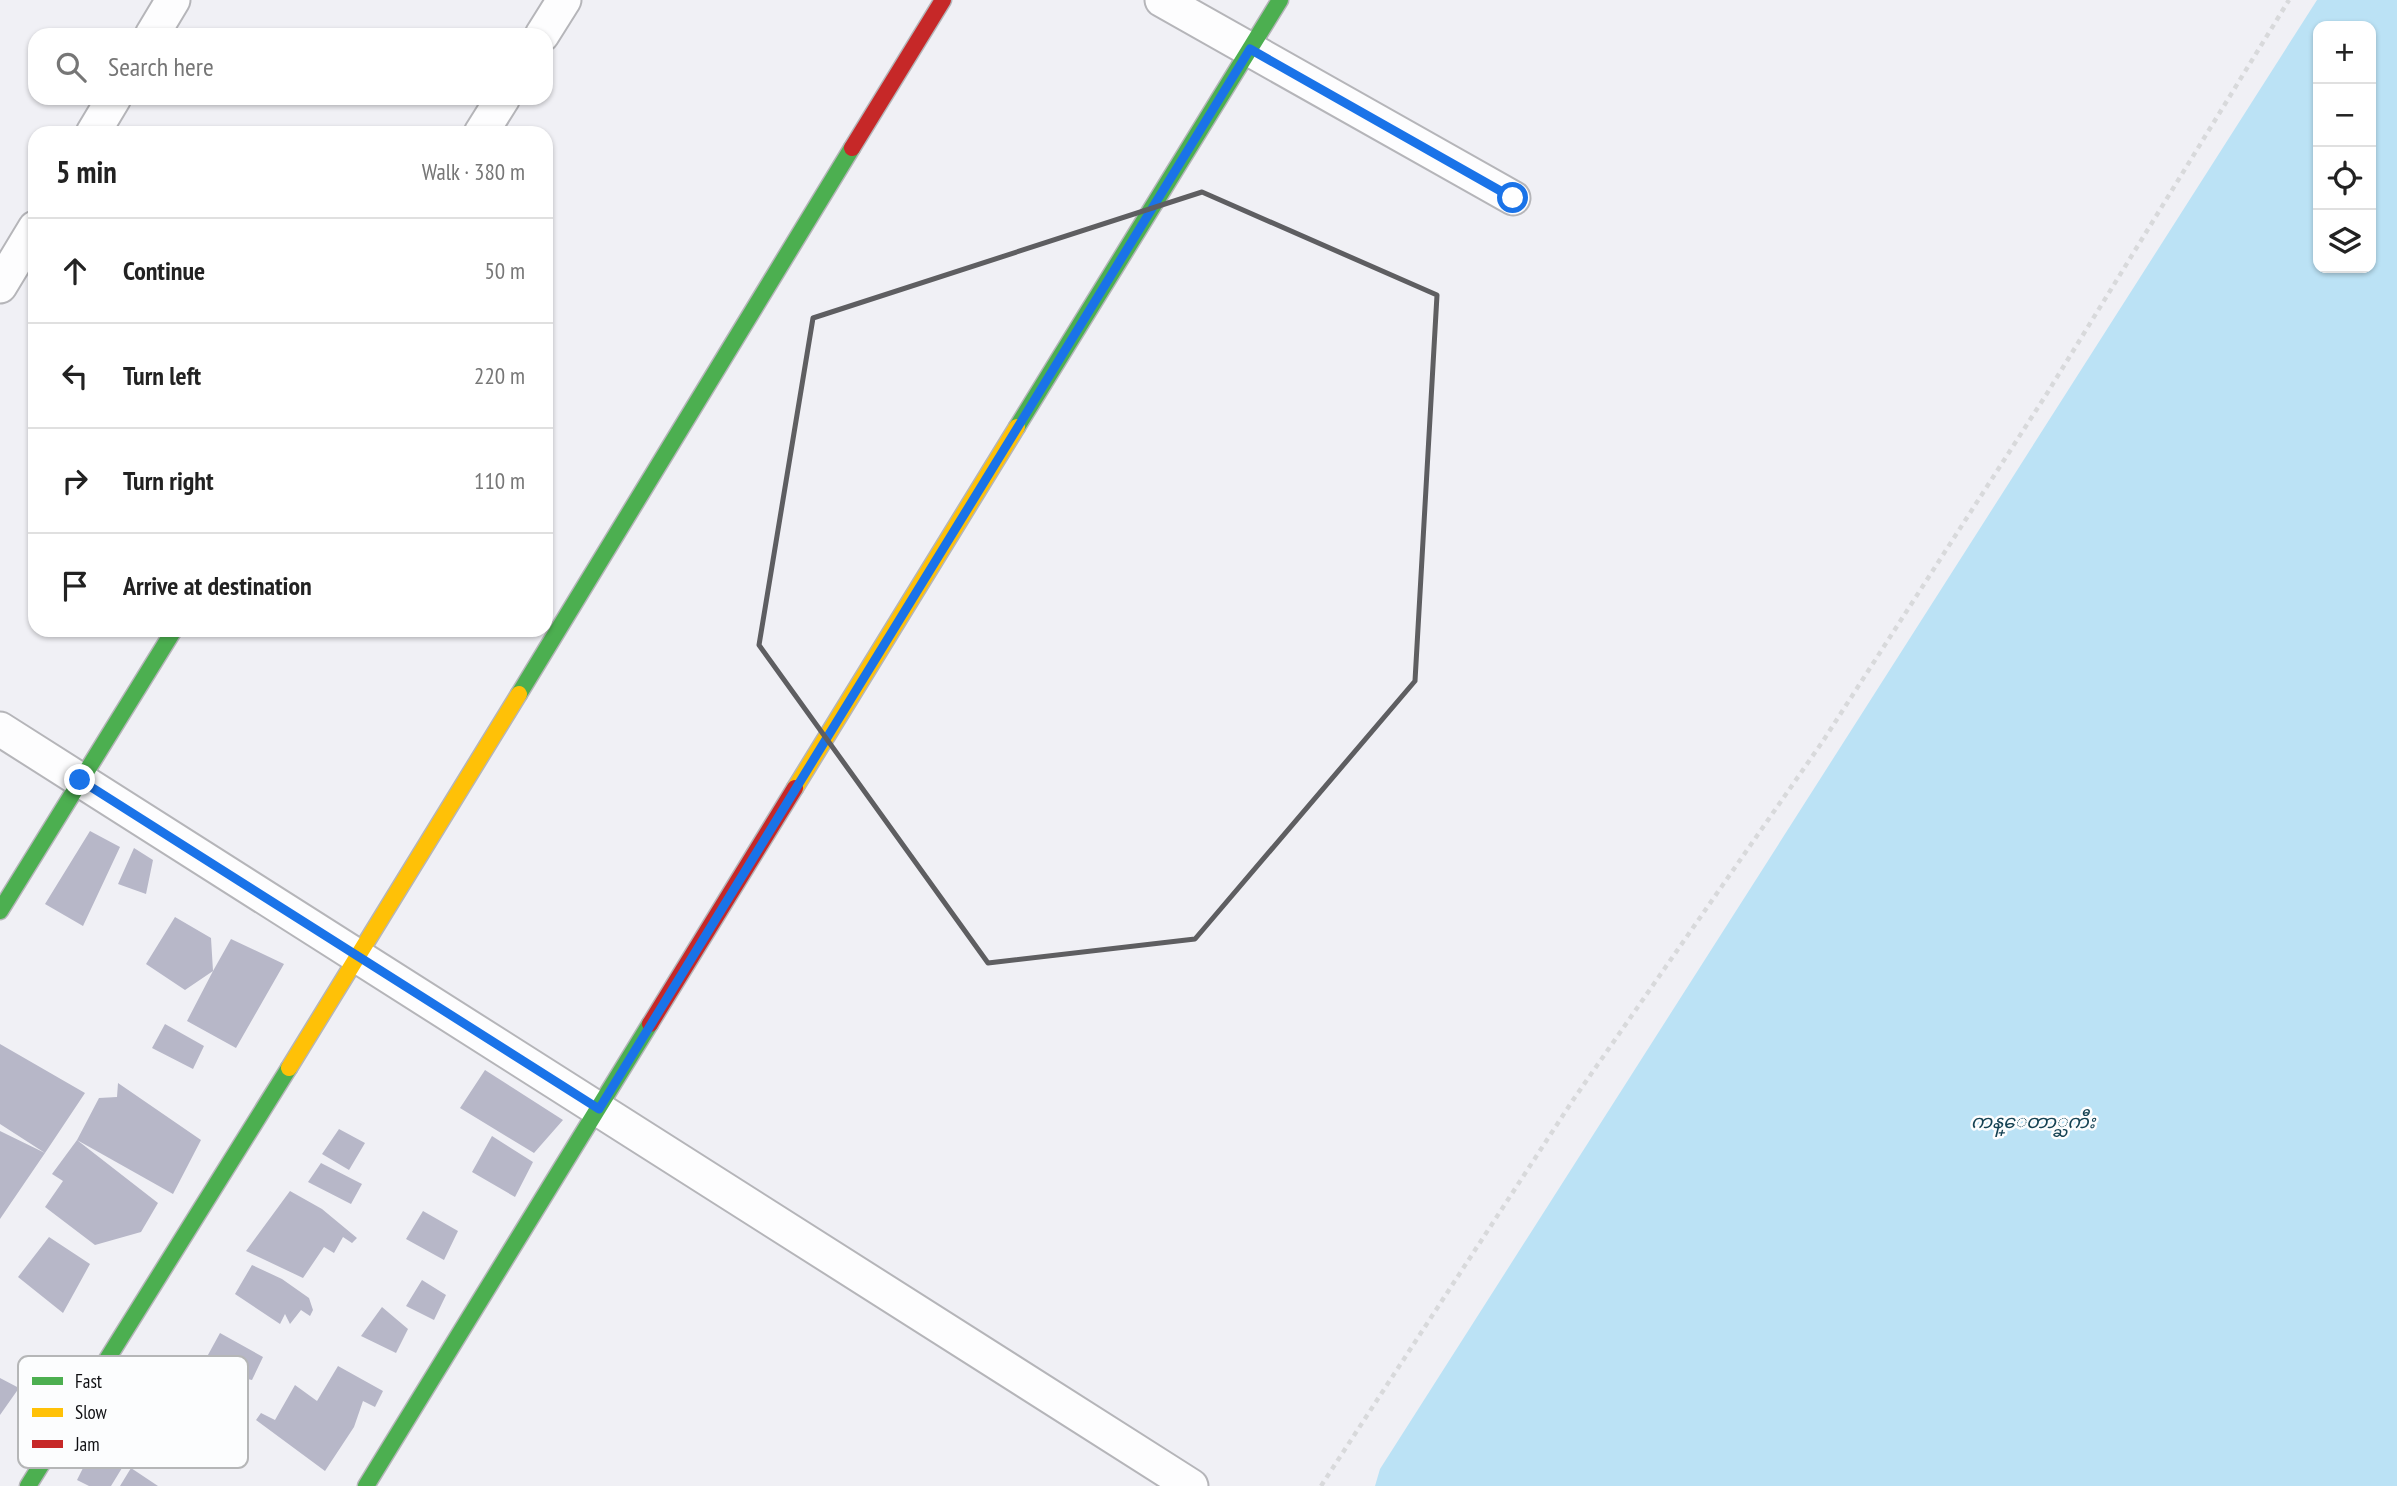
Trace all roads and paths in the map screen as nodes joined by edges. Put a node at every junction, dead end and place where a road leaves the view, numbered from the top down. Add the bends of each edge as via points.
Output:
1 (173, 0) edge
2 (564, 0) edge
3 (943, 0) edge
4 (1162, 0) edge
5 (1280, 0) edge
6 (2289, 0) edge
7 (156, 28) edge
8 (546, 28) edge
9 (1250, 49) junction
10 (110, 105) edge
11 (499, 105) edge
12 (97, 126) edge
13 (485, 126) edge
14 (1513, 198) dead end
15 (28, 240) edge
16 (0, 286) edge
17 (170, 637) edge
18 (0, 729) edge
19 (80, 780) junction
20 (0, 911) edge
21 (359, 957) junction
22 (599, 1109) junction
23 (109, 1356) edge
24 (39, 1468) edge
25 (28, 1486) edge
26 (366, 1486) edge
27 (1191, 1486) edge
28 (1321, 1486) edge

1 - 7 street
2 - 8 street
3 - 21 street
4 - 9 street
5 - 9 street
6 - 28 path via 2046,395 1823,741 1573,1100
9 - 14 street
9 - 22 street
10 - 12 street
11 - 13 street
15 - 16 street
17 - 19 street
18 - 19 street
19 - 20 street
19 - 21 street
21 - 22 street
21 - 23 street
22 - 26 street
22 - 27 street
24 - 25 street

